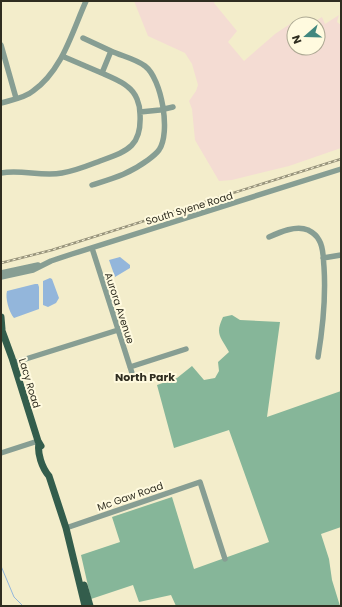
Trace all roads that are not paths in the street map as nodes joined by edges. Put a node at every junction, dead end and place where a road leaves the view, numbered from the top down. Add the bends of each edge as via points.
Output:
1 (86, 1) edge
2 (83, 38) dead end
3 (1, 45) edge
4 (111, 51) junction
5 (62, 56) junction
6 (102, 73) junction
7 (16, 98) junction
8 (1, 103) edge
9 (173, 107) dead end
10 (164, 110) junction
11 (140, 112) junction
12 (341, 169) edge
13 (1, 173) edge
14 (92, 185) dead end
15 (269, 237) dead end
16 (92, 248) junction
17 (341, 255) edge
18 (323, 258) junction
19 (43, 265) junction
20 (1, 273) edge
21 (1, 277) edge
22 (1, 317) edge
23 (2, 329) edge
24 (118, 330) junction
25 (186, 349) dead end
26 (318, 356) dead end
27 (13, 363) junction
28 (130, 367) junction
29 (132, 373) dead end
30 (38, 442) junction
31 (1, 453) edge
32 (66, 528) junction
33 (225, 559) dead end
34 (75, 562) junction
35 (85, 606) edge
36 (90, 606) edge

1 - 5 street
2 - 4 street
3 - 7 street
4 - 6 street
4 - 10 street via 148,69 159,91
5 - 6 street
5 - 7 street via 50,75 33,92
6 - 11 street via 129,87 137,97
7 - 8 street
9 - 10 street
10 - 11 street
10 - 14 street via 162,145 156,153 133,171
11 - 13 street via 138,136 131,146 119,154 60,174 16,171
12 - 16 street, South Syene Road
15 - 18 street via 293,229 308,230 319,240
16 - 19 street, South Syene Road
16 - 24 street, Aurora Avenue
17 - 18 street
18 - 26 street via 325,295
19 - 20 street, South Syene Road
19 - 21 street, South Syene Road via 33,270
22 - 23 main road, Lacy Road
23 - 27 main road, Lacy Road
24 - 27 street
24 - 28 street, Aurora Avenue
25 - 28 street
27 - 30 main road, Lacy Road
28 - 29 street, Aurora Avenue
30 - 31 street
30 - 32 main road, Lacy Road via 45,471 49,476
32 - 33 street, Mc Gaw Road via 200,482
32 - 34 main road, Lacy Road
34 - 35 main road, Lacy Road
34 - 36 main road, Lacy Road

